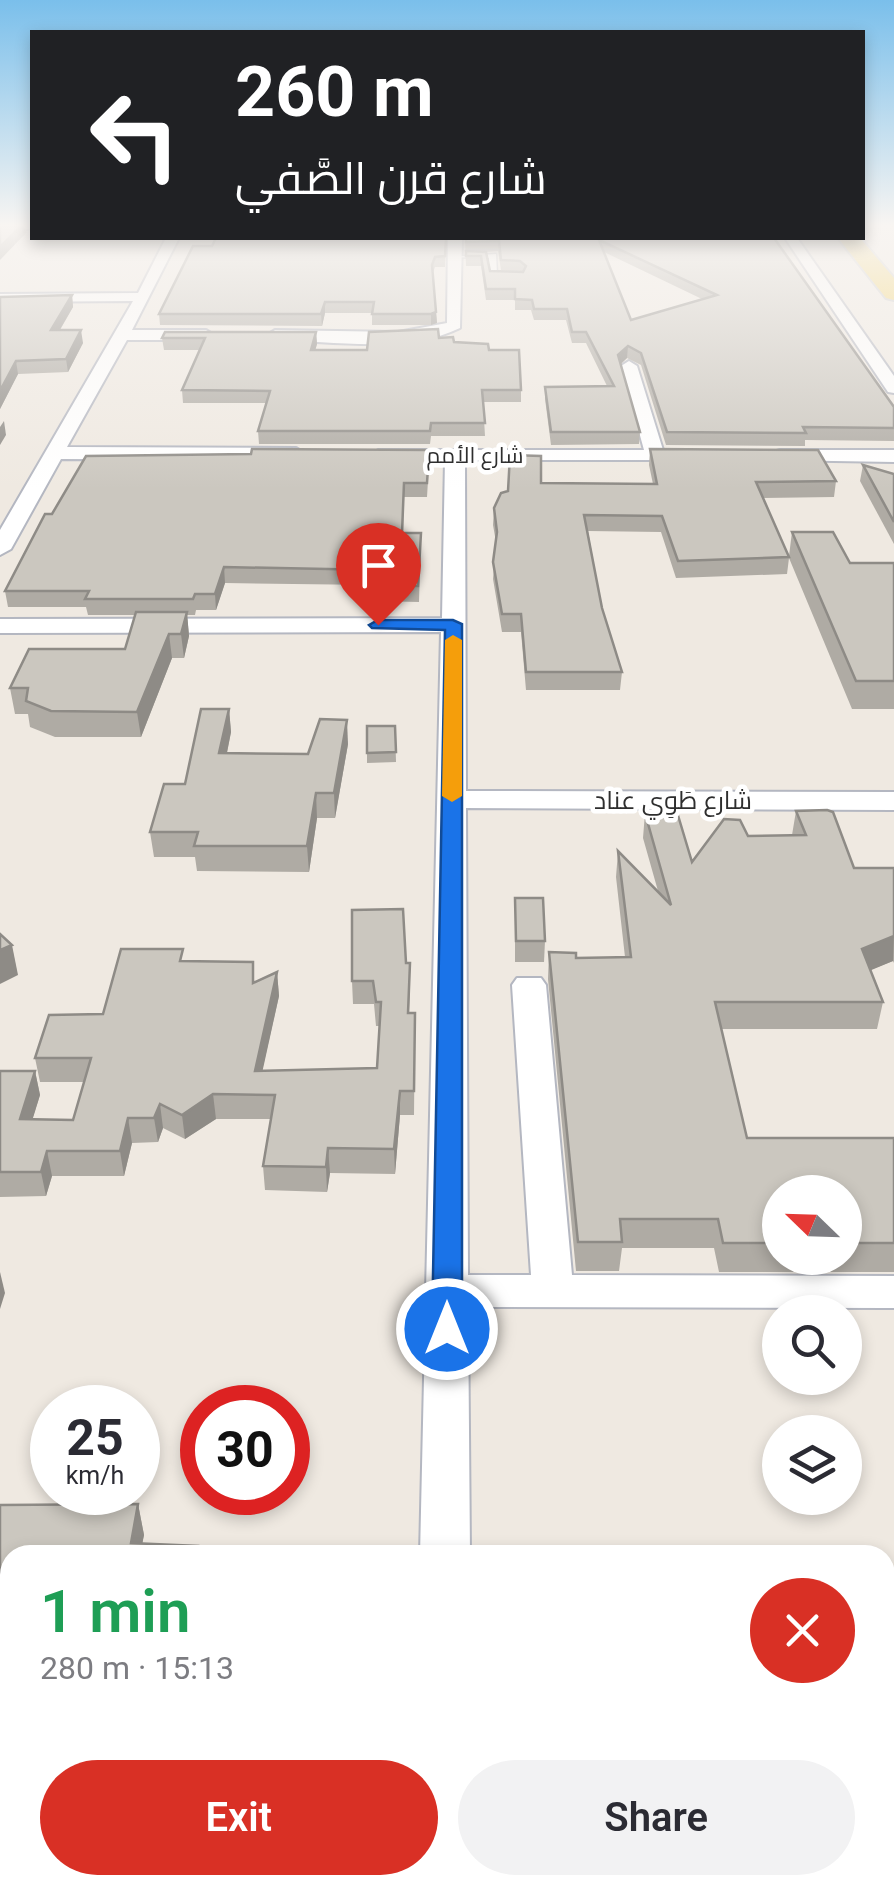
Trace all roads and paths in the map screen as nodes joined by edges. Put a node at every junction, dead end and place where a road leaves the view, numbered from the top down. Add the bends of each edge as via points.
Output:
1 (134, 312) edge
2 (456, 312) edge
3 (842, 312) edge
4 (121, 335) junction
5 (221, 335) edge
6 (260, 335) edge
7 (629, 366) dead end
8 (894, 388) edge
9 (56, 453) junction
10 (315, 454) edge
11 (355, 454) edge
12 (455, 455) junction
13 (655, 456) junction
14 (715, 456) edge
15 (754, 456) edge
16 (894, 456) edge
17 (0, 549) edge
18 (453, 624) junction
19 (0, 626) edge
20 (452, 799) junction
21 (894, 801) edge
22 (529, 985) dead end
23 (447, 1291) junction
24 (553, 1291) junction
25 (894, 1292) edge
26 (445, 1545) edge

1 - 4 street
2 - 6 street via 450,330 415,336
3 - 8 street
4 - 5 street
4 - 9 street
7 - 13 street
9 - 10 street
9 - 17 street
11 - 12 street, شارع الأمم
12 - 13 street, شارع الأمم
12 - 18 street
13 - 14 street, شارع الأمم
15 - 16 street
18 - 19 street
18 - 20 street
20 - 21 street, شارع طَوِي عناد
20 - 23 street
22 - 24 street
23 - 24 street
23 - 26 street
24 - 25 street

